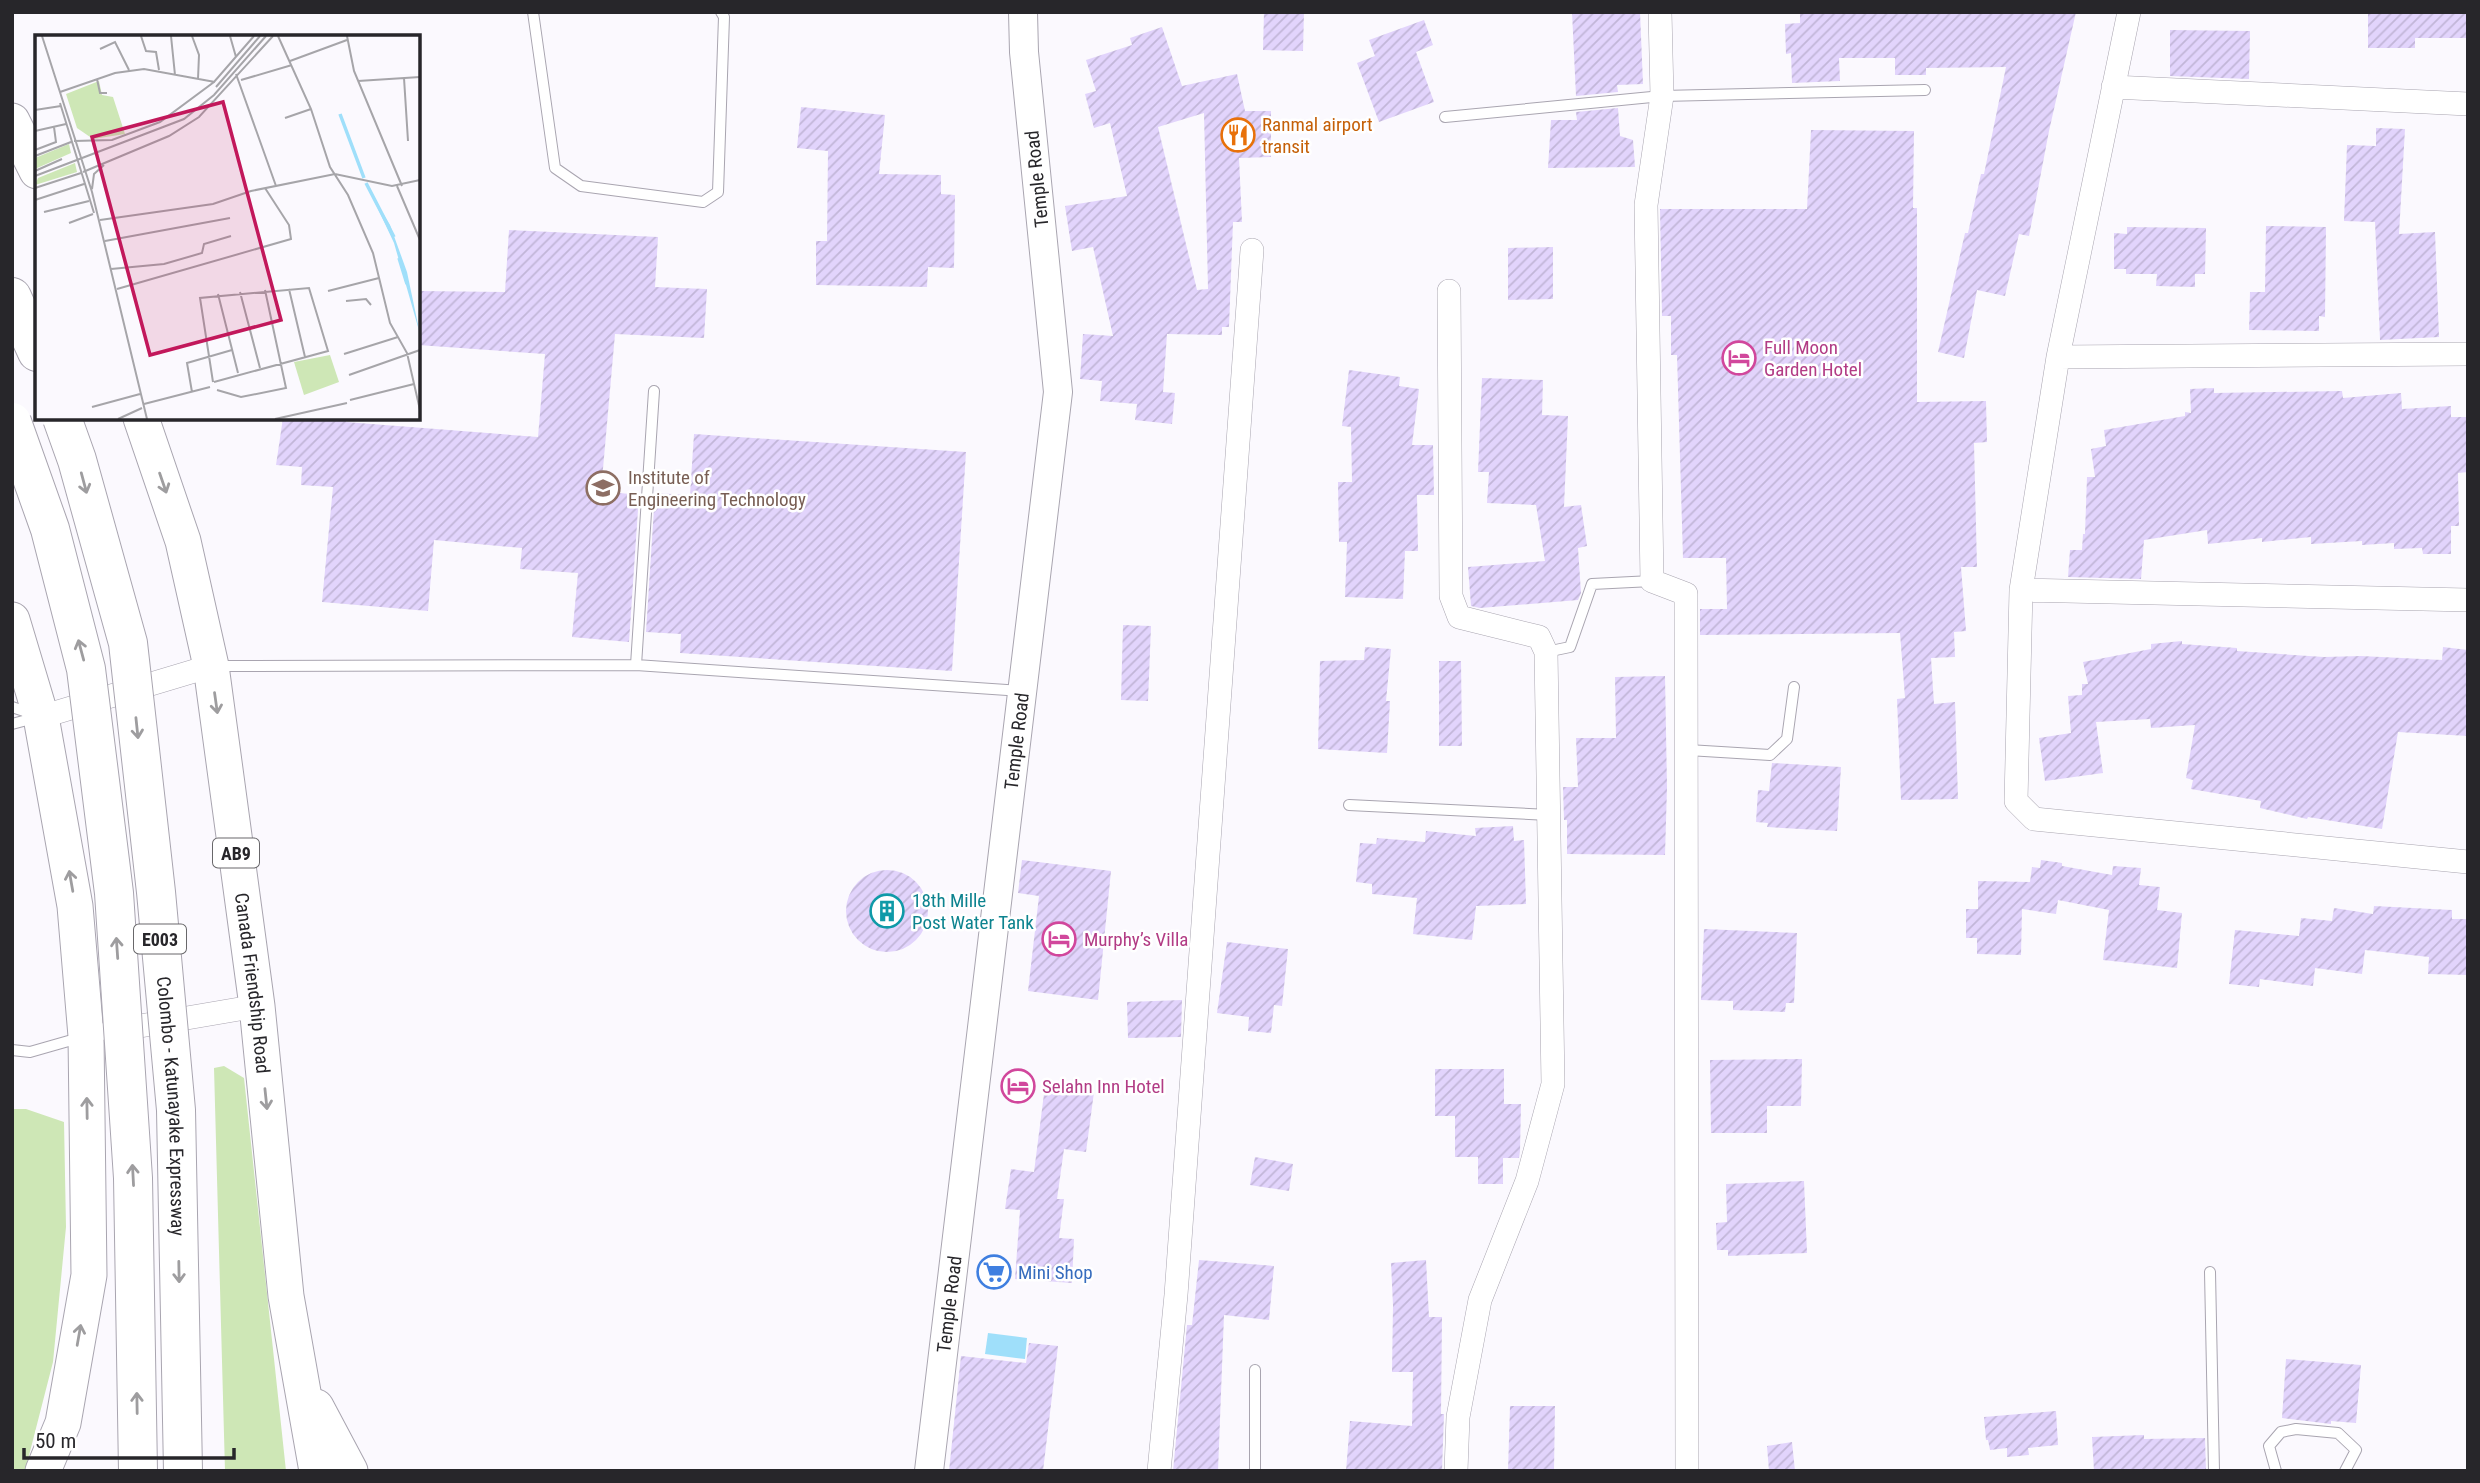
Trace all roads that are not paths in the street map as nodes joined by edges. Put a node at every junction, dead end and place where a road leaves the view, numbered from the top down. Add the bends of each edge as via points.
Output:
1 (720, 12) edge
2 (1023, 12) edge
3 (1660, 12) edge
4 (2129, 12) edge
5 (536, 16) edge
6 (2113, 87) junction
7 (1925, 90) dead end
8 (1662, 96) junction
9 (2468, 104) edge
10 (1445, 117) dead end
11 (12, 121) edge
12 (35, 167) edge
13 (1252, 250) dead end
14 (1449, 291) dead end
15 (12, 298) edge
16 (35, 348) edge
17 (2468, 354) edge
18 (2058, 357) junction
19 (654, 391) dead end
20 (63, 420) edge
21 (142, 420) edge
22 (12, 422) edge
23 (1651, 580) junction
24 (2021, 590) junction
25 (2468, 600) edge
26 (12, 620) edge
27 (1546, 652) junction
28 (211, 666) junction
29 (636, 666) junction
30 (1794, 687) dead end
31 (1021, 691) junction
32 (22, 716) edge
33 (1688, 750) junction
34 (1349, 804) dead end
35 (1549, 816) junction
36 (2468, 862) edge
37 (257, 1006) junction
38 (86, 1036) junction
39 (12, 1050) edge
40 (2210, 1272) dead end
41 (286, 1296) junction
42 (1255, 1370) dead end
43 (43, 1471) edge
44 (138, 1471) edge
45 (183, 1471) edge
46 (317, 1471) edge
47 (350, 1471) edge
48 (929, 1471) edge
49 (1159, 1471) edge
50 (1255, 1471) edge
51 (1456, 1471) edge
52 (1688, 1471) edge
53 (2214, 1471) edge
54 (2276, 1471) edge
55 (2345, 1471) edge

1 - 5 lane via 718,192 703,202 581,186 555,167
2 - 31 street, Temple Road via 1058,392
3 - 8 street
4 - 6 street
6 - 9 street
6 - 18 street
7 - 8 lane
8 - 10 lane
8 - 23 street via 1646,205
11 - 12 main road
13 - 49 street via 1176,1295
14 - 27 street via 1451,596 1459,617 1539,637
15 - 16 highway
17 - 18 street
18 - 24 street
19 - 29 lane
20 -> 45 highway, Colombo - Katunayake Expressway / E003, bridge via 128,643 176,1110
21 -> 28 main road, Canada Friendship Road / AB9 via 183,541
44 -> 22 highway, E003, bridge via 133,1178 114,893 86,669 50,529
23 - 27 lane via 1592,584 1570,647
23 - 33 street via 1686,594
24 - 25 street
24 - 36 street via 2016,801 2034,819
26 - 32 main road
27 - 35 street
28 - 29 lane
28 - 32 street
28 -> 37 main road, Canada Friendship Road / AB9
29 - 31 lane
30 - 33 lane via 1787,739 1770,755
31 - 48 street, Temple Road
38 -> 32 main road via 75,906
33 - 52 street
34 - 35 lane
35 - 51 street via 1553,1084 1527,1181 1480,1300 1458,1418
37 - 38 street
37 -> 41 main road, Canada Friendship Road / AB9
38 - 39 lane via 30,1052
43 -> 38 main road via 64,1423 89,1275
40 - 53 lane
41 - 46 main road, Canada Friendship Road / AB9
41 - 47 main road via 310,1396
42 - 50 lane
54 - 55 lane via 2269,1446 2281,1432 2296,1429 2338,1433 2356,1450

